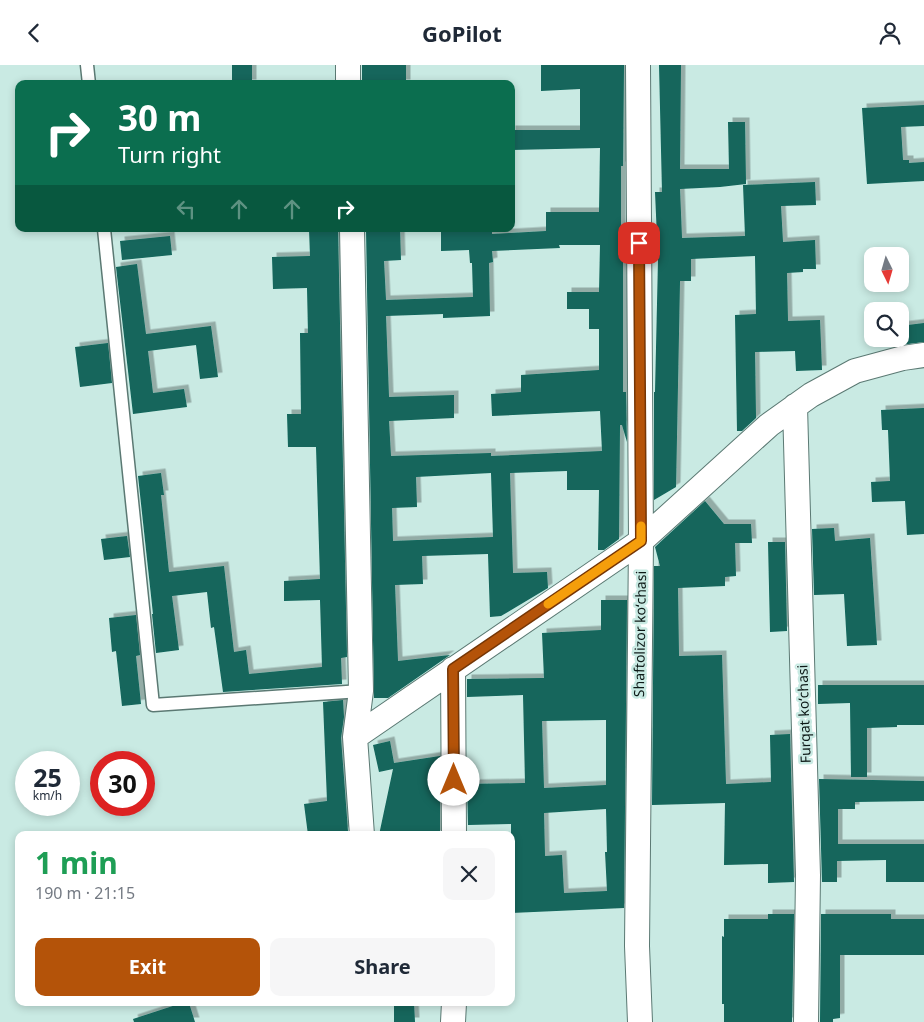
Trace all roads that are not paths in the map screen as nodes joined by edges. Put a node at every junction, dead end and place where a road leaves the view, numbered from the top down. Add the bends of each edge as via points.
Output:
1 (87, 65) edge
2 (348, 65) edge
3 (638, 65) edge
4 (88, 80) edge
5 (348, 80) edge
6 (104, 232) edge
7 (352, 232) edge
8 (924, 355) edge
9 (795, 406) junction
10 (641, 541) junction
11 (453, 669) junction
12 (360, 691) junction
13 (355, 737) junction
14 (362, 831) edge
15 (454, 831) edge
16 (454, 1006) edge
17 (453, 1022) edge
18 (640, 1022) edge
19 (806, 1022) edge

1 - 4 lane
2 - 5 street
3 - 10 street, Shaftolizor koʻchasi
6 - 12 lane via 153,705
7 - 12 street
8 - 9 street via 855,371
9 - 10 street via 769,425
9 - 19 street, Furqat koʻchasi via 808,875
10 - 11 street
10 - 18 street, Shaftolizor koʻchasi via 637,937
11 - 13 street
11 - 15 street
12 - 13 street
13 - 14 street
16 - 17 street

